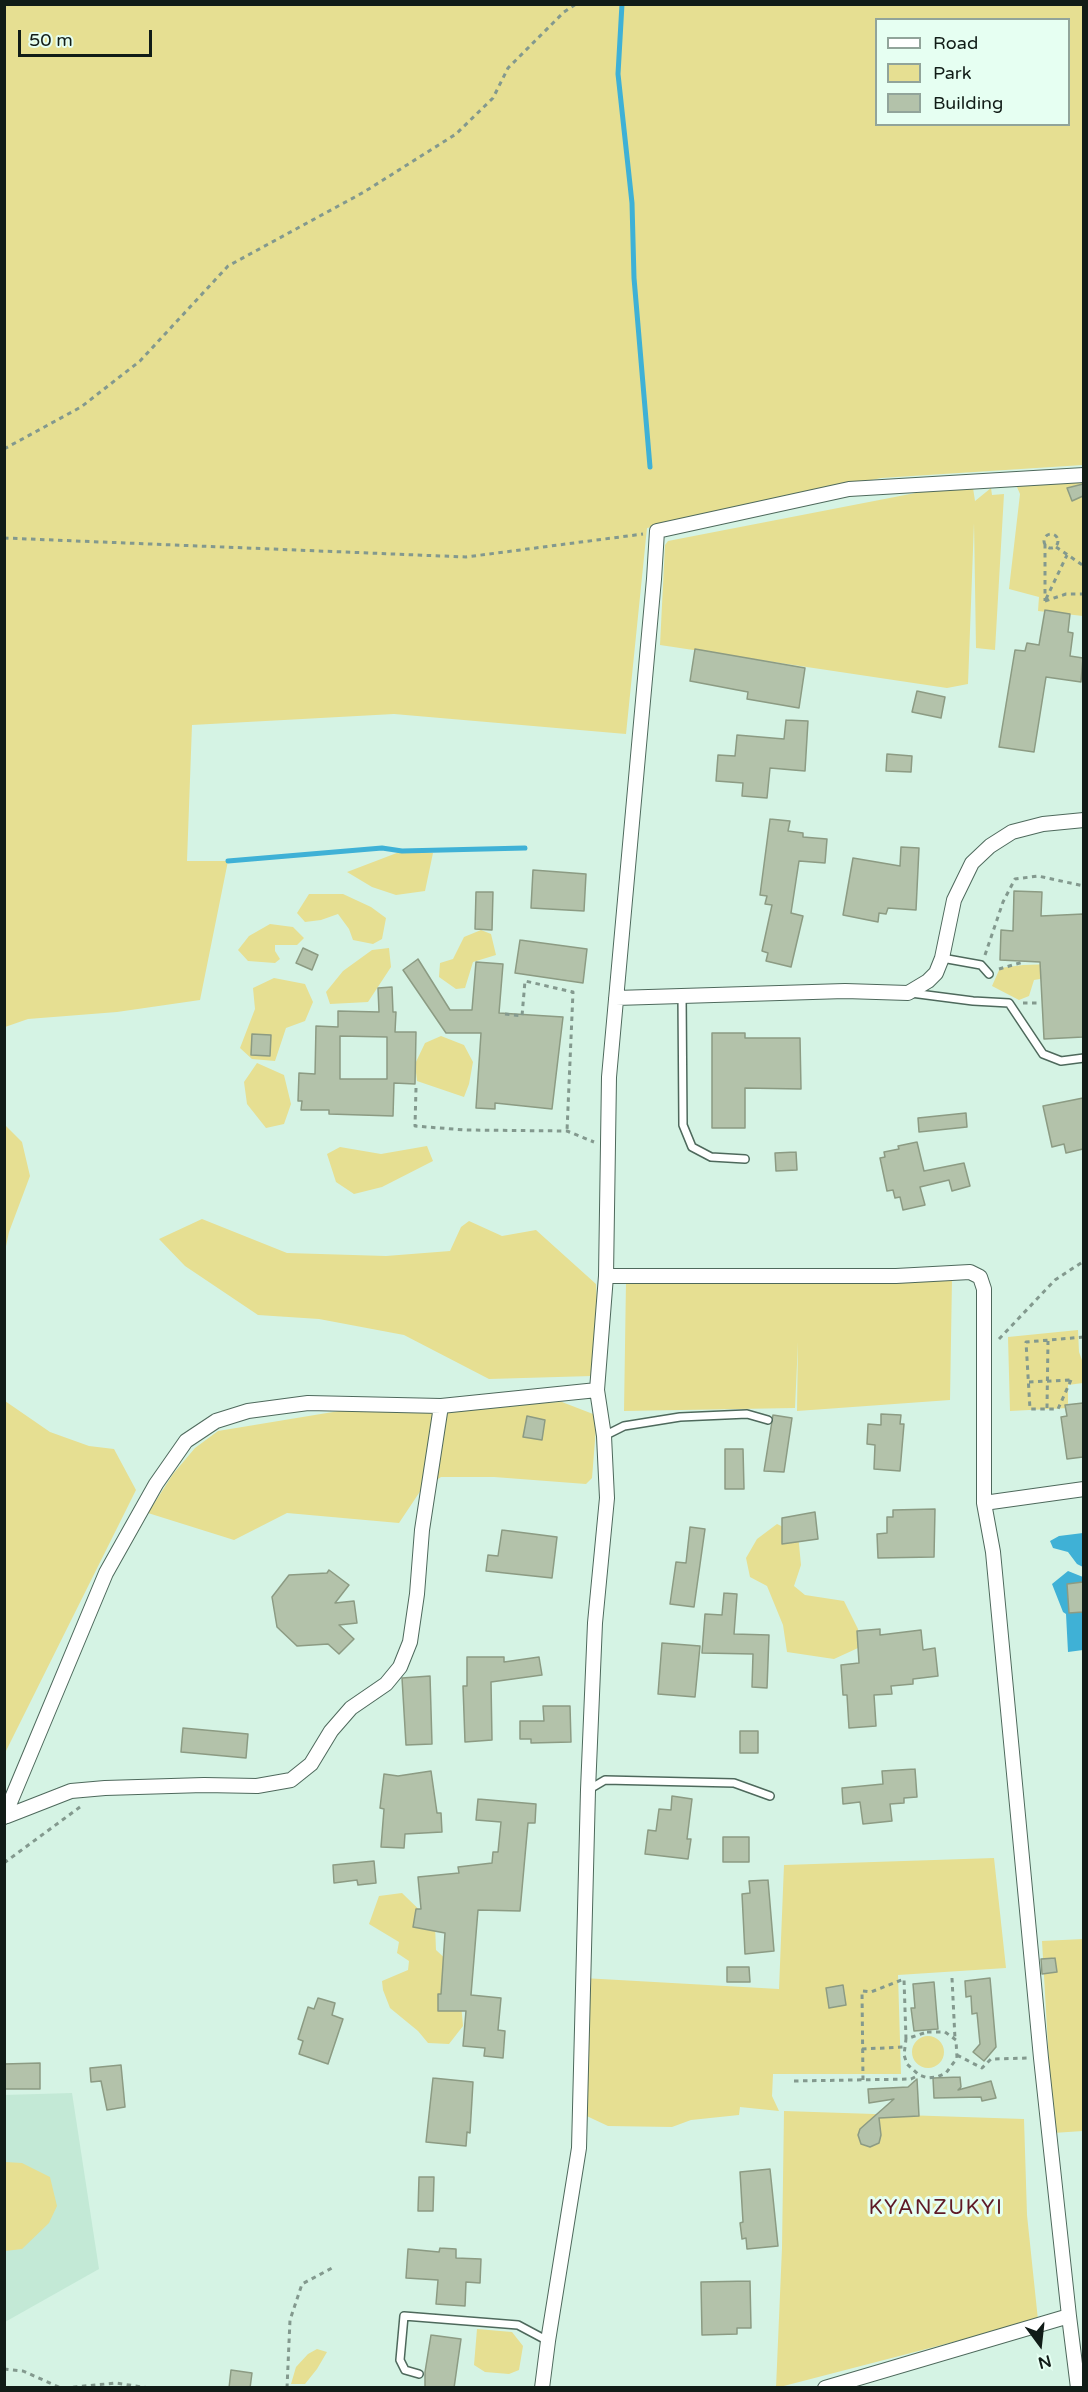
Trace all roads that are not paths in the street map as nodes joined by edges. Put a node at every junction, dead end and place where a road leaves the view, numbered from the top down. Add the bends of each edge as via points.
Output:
1 (1083, 475) edge
2 (1083, 820) edge
3 (942, 958) junction
4 (990, 974) road end
5 (908, 993) junction
6 (682, 994) junction
7 (616, 998) junction
8 (1083, 1058) edge
9 (745, 1159) dead end
10 (606, 1276) junction
11 (597, 1390) junction
12 (441, 1406) junction
13 (768, 1420) dead end
14 (604, 1436) junction
15 (1083, 1489) edge
16 (984, 1503) junction
17 (588, 1790) junction
18 (770, 1796) dead end
19 (6, 1817) edge
20 (1069, 2316) junction
21 (548, 2341) junction
22 (419, 2374) dead end
23 (542, 2388) edge
24 (825, 2388) edge
25 (1078, 2388) edge

1 - 7 street via 849,489 657,531
2 - 3 street via 1012,832 972,863 954,900
3 - 4 lane via 981,965
3 - 5 street via 936,973
5 - 6 street
5 - 8 lane via 1009,1003 1043,1054 1061,1061
6 - 7 street
6 - 9 lane via 683,1125 692,1147 711,1157
7 - 10 street via 606,1147
10 - 11 street
10 - 16 street via 896,1276 970,1272 980,1277 984,1289
11 - 12 street
11 - 14 street
12 - 19 street via 308,1403 248,1411 216,1420 186,1441 156,1484 106,1574
12 - 19 street via 410,1642 400,1666 386,1684 351,1708 310,1764 291,1780 257,1786 71,1791
13 - 14 lane via 747,1414 680,1417 624,1426
14 - 17 street via 607,1498 595,1623
15 - 16 street
16 - 20 street via 993,1552
17 - 18 lane via 605,1780 734,1783
17 - 21 street via 579,2148
20 - 24 street
20 - 25 street
21 - 22 lane via 518,2325 404,2316 400,2360 405,2370
21 - 23 street

